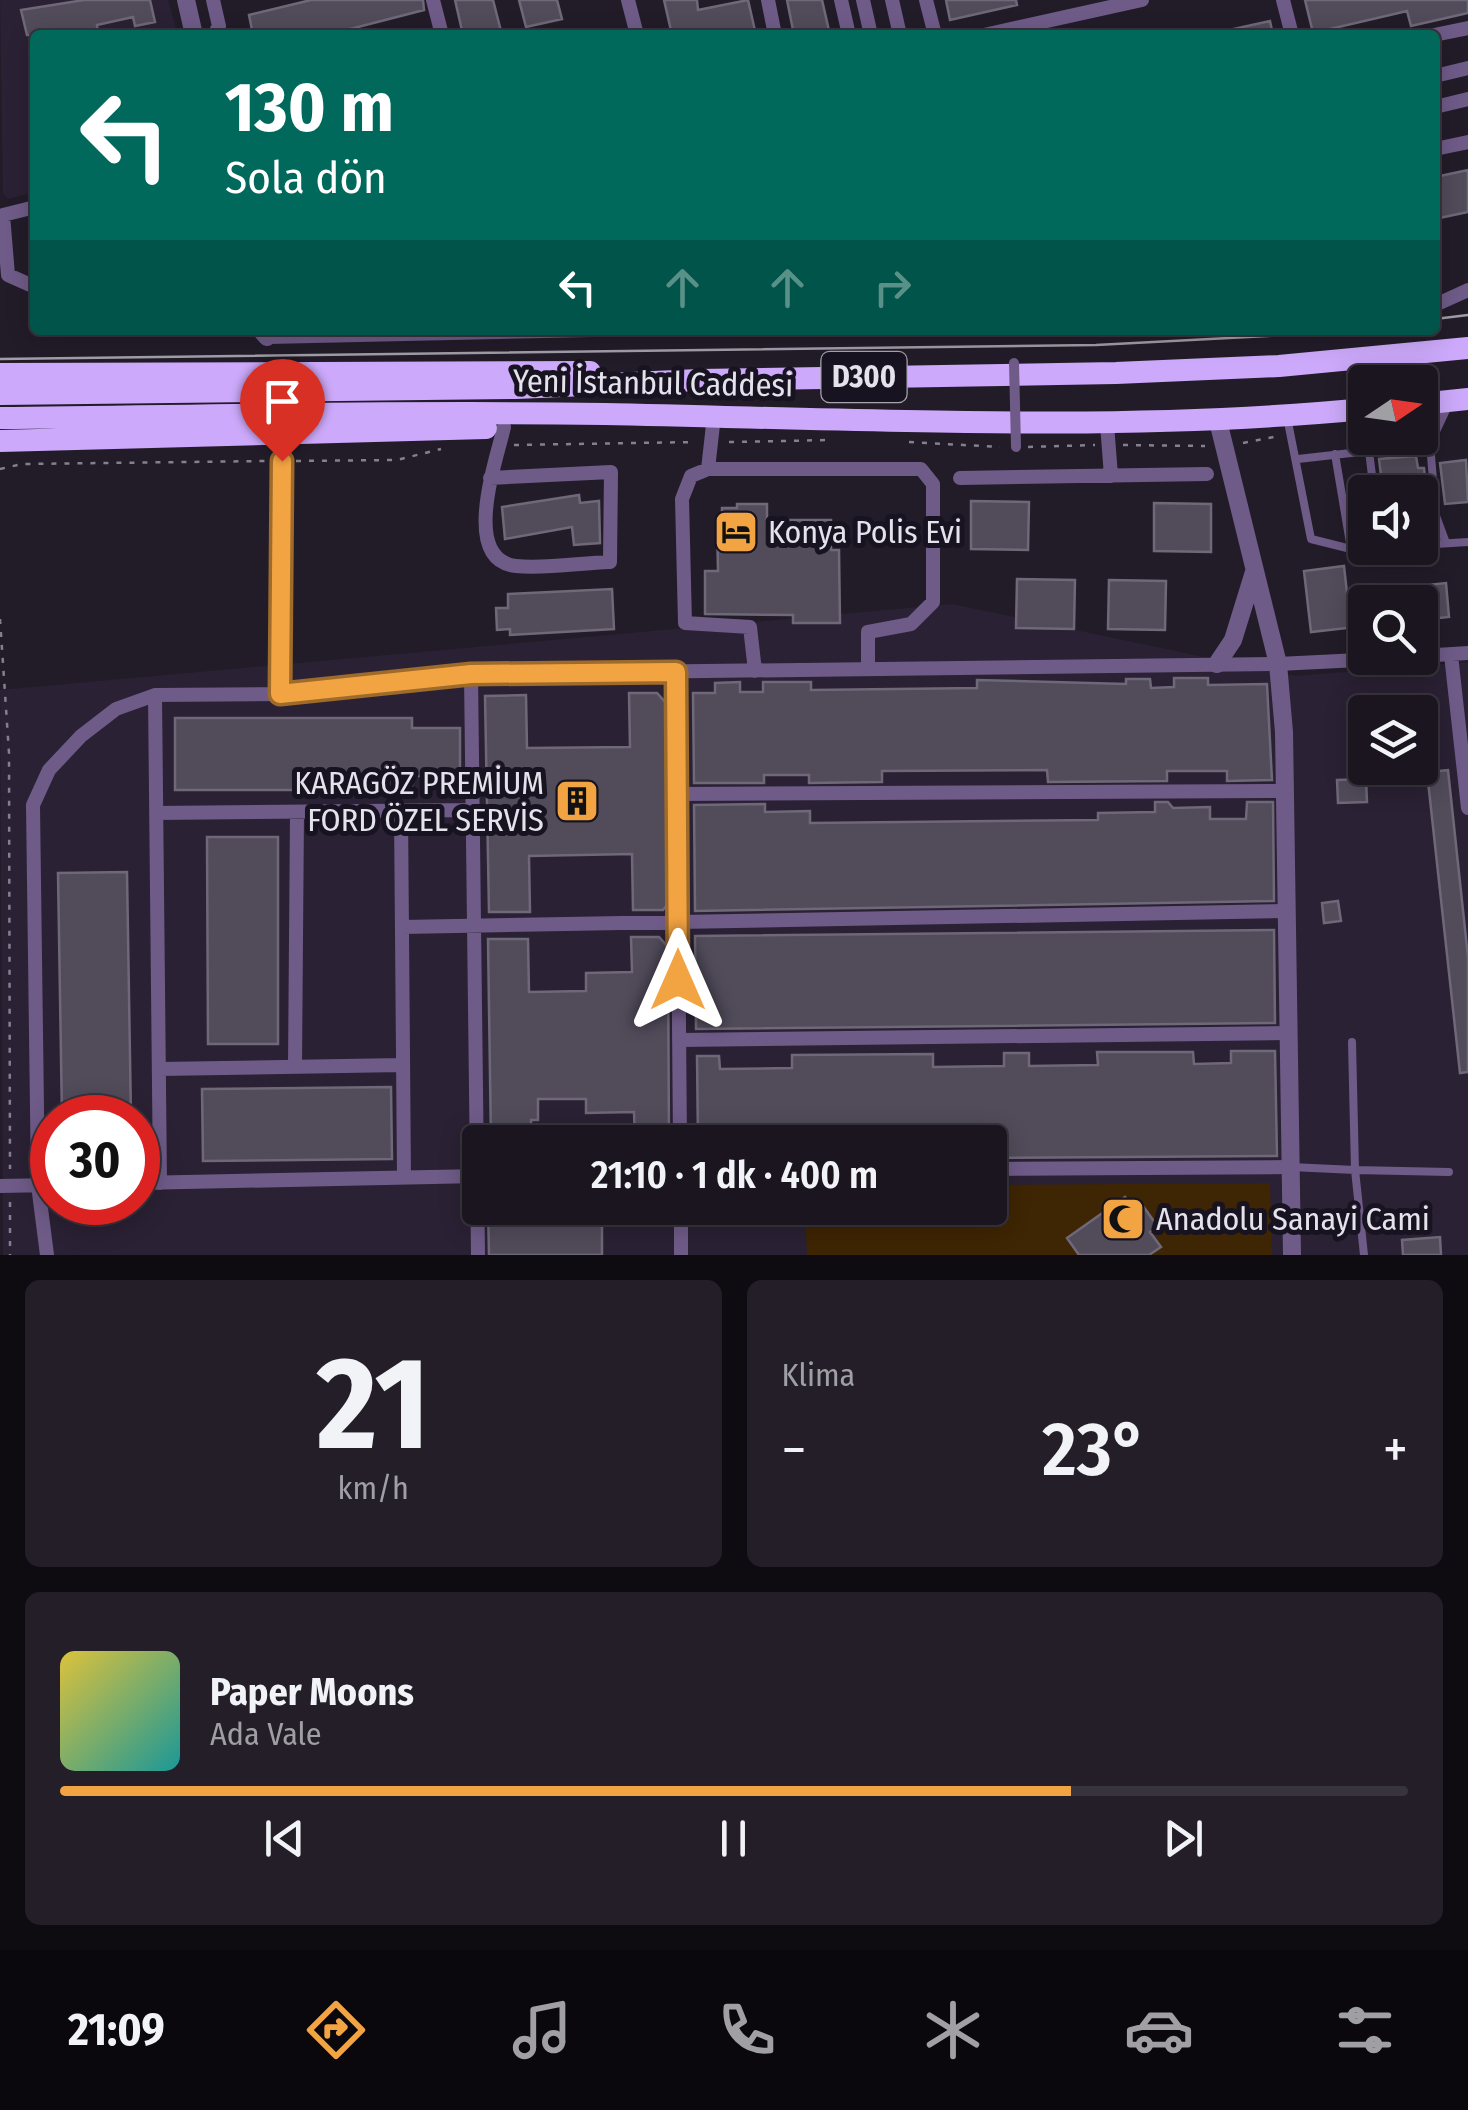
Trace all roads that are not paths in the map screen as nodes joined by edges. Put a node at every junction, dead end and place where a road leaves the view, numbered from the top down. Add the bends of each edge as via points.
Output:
1 (186, 0) edge
2 (214, 0) edge
3 (433, 0) edge
4 (628, 0) edge
5 (768, 0) edge
6 (841, 0) edge
7 (863, 0) edge
8 (892, 0) edge
9 (926, 0) edge
10 (1142, 0) edge
11 (1284, 0) edge
12 (1077, 7) edge
13 (1468, 28) edge
14 (193, 30) edge
15 (217, 30) edge
16 (441, 30) edge
17 (636, 30) edge
18 (774, 30) edge
19 (847, 30) edge
20 (869, 30) edge
21 (899, 30) edge
22 (934, 30) edge
23 (1001, 30) edge
24 (1291, 30) edge
25 (1440, 34) edge
26 (1468, 68) edge
27 (1440, 75) edge
28 (1468, 100) edge
29 (1440, 106) edge
30 (1468, 142) edge
31 (1440, 148) edge
32 (30, 207) edge
33 (2, 215) edge
34 (30, 285) edge
35 (1468, 290) edge
36 (1440, 303) edge
37 (1468, 348) edge
38 (1014, 362) dead end
39 (6, 376) edge
40 (699, 380) junction
41 (0, 394) edge
42 (1459, 400) edge
43 (1348, 412) edge
44 (598, 414) junction
45 (714, 416) junction
46 (0, 418) edge
47 (1218, 422) junction
48 (1289, 424) junction
49 (1438, 432) edge
50 (282, 434) junction
51 (1108, 434) junction
52 (502, 437) junction
53 (7, 439) edge
54 (1016, 448) road end
55 (0, 451) edge
56 (1348, 452) edge
57 (1335, 454) junction
58 (1298, 458) junction
59 (708, 469) junction
60 (1207, 474) dead end
61 (1111, 476) junction
62 (490, 478) junction
63 (960, 478) dead end
64 (1438, 521) edge
65 (1348, 531) edge
66 (1468, 542) edge
67 (1438, 543) edge
68 (1446, 543) junction
69 (1348, 548) edge
70 (1255, 567) junction
71 (1468, 653) edge
72 (1451, 654) junction
73 (1438, 655) edge
74 (1348, 661) edge
75 (1217, 664) junction
76 (1278, 664) junction
77 (868, 670) junction
78 (755, 671) junction
79 (676, 672) junction
80 (471, 674) junction
81 (280, 694) junction
82 (155, 695) junction
83 (1285, 791) junction
84 (677, 794) junction
85 (1468, 808) edge
86 (473, 810) junction
87 (401, 811) junction
88 (297, 812) junction
89 (156, 813) junction
90 (1287, 912) junction
91 (678, 919) junction
92 (474, 925) junction
93 (402, 927) junction
94 (1288, 1032) junction
95 (679, 1040) junction
96 (1352, 1042) dead end
97 (403, 1065) junction
98 (295, 1066) junction
99 (158, 1069) junction
100 (42, 1095) edge
101 (158, 1095) edge
102 (478, 1125) edge
103 (680, 1125) edge
104 (1291, 1167) junction
105 (1007, 1169) edge
106 (1355, 1170) junction
107 (1450, 1172) dead end
108 (462, 1176) edge
109 (404, 1178) junction
110 (160, 1183) edge
111 (30, 1185) edge
112 (5, 1186) edge
113 (46, 1225) edge
114 (478, 1225) edge
115 (681, 1225) edge
116 (47, 1255) edge
117 (478, 1255) edge
118 (681, 1255) edge
119 (1292, 1255) edge
120 (1364, 1255) edge

1 - 14 street
2 - 15 street
3 - 16 street
4 - 17 street
5 - 18 street
6 - 19 street
7 - 20 street
8 - 21 street
9 - 22 street
10 - 12 street
11 - 24 street
12 - 23 street
13 - 25 street
26 - 27 street
28 - 29 street
30 - 31 street
32 - 33 street
33 - 34 street via 8,275
35 - 36 street
37 - 40 highway, Yeni İstanbul Caddesi / D300 via 1162,372
38 - 54 street, bridge
39 - 40 highway via 533,370
40 - 41 highway, Yeni İstanbul Caddesi / D300
42 - 49 lane
43 - 48 highway, Yeni İstanbul Caddesi / D300
44 - 45 highway, Yeni İstanbul Caddesi / D300
44 - 46 highway, Yeni İstanbul Caddesi / D300
44 - 52 highway
45 - 51 highway, Yeni İstanbul Caddesi / D300
45 - 59 street
47 - 48 highway, Yeni İstanbul Caddesi / D300
47 - 51 highway, Yeni İstanbul Caddesi / D300
47 - 70 street
48 - 58 lane
50 - 52 highway
50 - 53 highway
50 - 81 street
51 - 61 street
52 - 62 street
53 - 55 highway
56 - 57 lane
57 - 58 lane
57 - 65 lane
58 - 69 lane via 1311,539
59 - 77 street via 920,468 928,474 934,484 932,602 911,624 868,632
59 - 78 street via 691,476 682,498 685,623 750,627
60 - 61 street
61 - 63 street
62 - 62 street via 484,536 511,566 610,562 611,472
64 - 68 lane
66 - 68 lane
67 - 68 lane
70 - 75 street via 1233,640
70 - 76 street
71 - 72 street
72 - 73 street
72 - 85 street
74 - 76 street
75 - 76 street
75 - 77 street
76 - 83 street
77 - 78 street
78 - 79 street
79 - 80 street
79 - 84 street
80 - 81 street
80 - 86 street
81 - 82 street
82 - 89 street
82 - 100 street via 116,710 81,736 49,770 33,805
83 - 84 street
83 - 90 street
84 - 91 street
86 - 87 street
86 - 92 street
87 - 88 street
87 - 93 street
88 - 89 street
88 - 98 street
89 - 99 street
90 - 91 street
90 - 94 street
91 - 92 street
91 - 95 street
92 - 93 street
92 - 102 street
93 - 97 street
94 - 95 street
94 - 104 street
95 - 103 street
96 - 106 lane
97 - 98 street
97 - 109 street
98 - 99 street
99 - 101 street
104 - 105 street
104 - 106 lane
104 - 119 street
106 - 107 lane
106 - 120 lane
108 - 109 street
109 - 110 street
111 - 112 street
113 - 116 street
114 - 117 street
115 - 118 street

